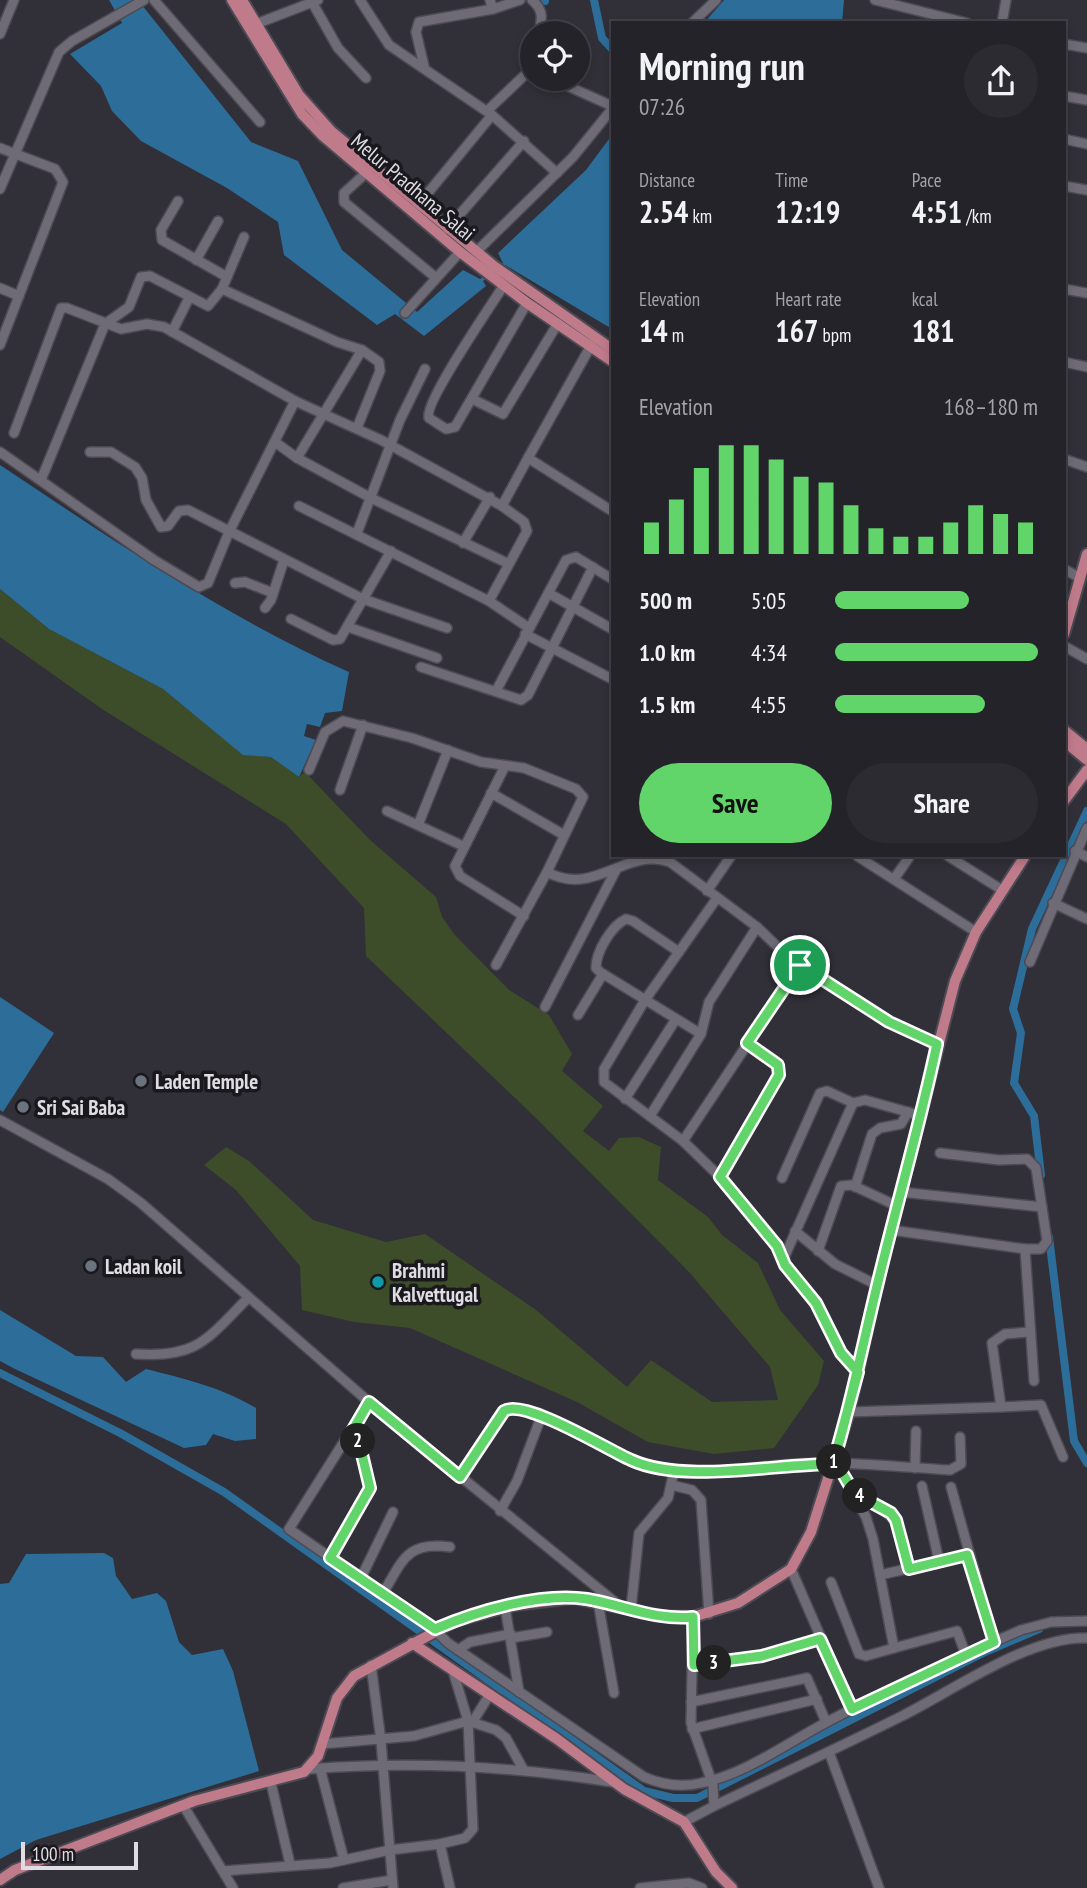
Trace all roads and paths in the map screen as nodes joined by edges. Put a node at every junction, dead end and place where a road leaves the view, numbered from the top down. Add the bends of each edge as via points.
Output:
1 (14, 0) edge
2 (154, 0) edge
3 (233, 0) edge
4 (242, 0) edge
5 (360, 0) edge
6 (520, 0) edge
7 (533, 0) edge
8 (716, 0) edge
9 (875, 0) edge
10 (1006, 0) edge
11 (143, 1) edge
12 (315, 1) edge
13 (491, 5) edge
14 (541, 21) edge
15 (694, 21) edge
16 (959, 21) edge
17 (1002, 21) edge
18 (256, 24) junction
19 (0, 34) edge
20 (1066, 44) edge
21 (1087, 48) edge
22 (424, 66) junction
23 (366, 78) dead end
24 (520, 80) edge
25 (578, 91) edge
26 (1066, 96) edge
27 (1087, 100) edge
28 (611, 107) edge
29 (611, 108) edge
30 (489, 113) junction
31 (260, 122) dead end
32 (1066, 139) edge
33 (524, 141) junction
34 (1087, 144) edge
35 (0, 148) edge
36 (15, 154) junction
37 (366, 173) junction
38 (557, 173) junction
39 (1066, 186) edge
40 (0, 189) edge
41 (1087, 190) edge
42 (178, 201) dead end
43 (418, 205) junction
44 (218, 221) dead end
45 (447, 229) junction
46 (244, 237) dead end
47 (477, 251) junction
48 (460, 252) junction
49 (196, 260) junction
50 (493, 271) junction
51 (227, 277) junction
52 (435, 277) junction
53 (504, 285) junction
54 (0, 288) edge
55 (222, 289) junction
56 (1066, 289) edge
57 (1087, 293) edge
58 (19, 296) junction
59 (189, 298) junction
60 (527, 303) junction
61 (405, 313) dead end
62 (558, 323) junction
63 (105, 324) junction
64 (172, 332) junction
65 (594, 341) junction
66 (0, 345) edge
67 (611, 349) edge
68 (362, 350) junction
69 (611, 360) edge
70 (1066, 362) edge
71 (1087, 367) edge
72 (425, 369) dead end
73 (472, 399) junction
74 (295, 401) junction
75 (325, 412) junction
76 (357, 428) junction
77 (14, 433) dead end
78 (275, 442) junction
79 (391, 445) junction
80 (0, 452) edge
81 (90, 452) dead end
82 (297, 457) junction
83 (528, 458) junction
84 (1066, 460) edge
85 (1087, 467) edge
86 (41, 480) junction
87 (490, 497) junction
88 (370, 498) junction
89 (299, 506) dead end
90 (502, 506) junction
91 (611, 510) edge
92 (229, 532) junction
93 (357, 533) junction
94 (463, 543) junction
95 (391, 551) junction
96 (1087, 554) edge
97 (284, 561) junction
98 (507, 563) junction
99 (593, 567) junction
100 (1066, 570) edge
101 (611, 578) edge
102 (1080, 578) junction
103 (235, 583) dead end
104 (273, 593) junction
105 (550, 594) junction
106 (363, 599) junction
107 (489, 601) junction
108 (573, 606) junction
109 (265, 608) dead end
110 (291, 618) dead end
111 (348, 627) junction
112 (1066, 627) edge
113 (447, 628) dead end
114 (611, 628) edge
115 (527, 631) junction
116 (1066, 647) edge
117 (552, 648) junction
118 (437, 658) dead end
119 (1087, 659) edge
120 (421, 667) dead end
121 (611, 678) edge
122 (496, 691) junction
123 (363, 725) junction
124 (1066, 732) edge
125 (1066, 743) edge
126 (1087, 749) edge
127 (448, 750) junction
128 (1087, 760) edge
129 (505, 766) junction
130 (309, 770) dead end
131 (1087, 770) edge
132 (340, 790) dead end
133 (491, 793) junction
134 (1066, 798) edge
135 (387, 811) dead end
136 (418, 825) junction
137 (1087, 828) edge
138 (564, 835) junction
139 (463, 846) junction
140 (1076, 851) junction
141 (1087, 856) edge
142 (730, 857) edge
143 (859, 857) edge
144 (909, 857) edge
145 (950, 857) edge
146 (1024, 857) edge
147 (617, 869) junction
148 (547, 872) junction
149 (894, 879) junction
150 (1002, 890) junction
151 (707, 891) junction
152 (717, 898) junction
153 (1053, 903) junction
154 (524, 916) junction
155 (1087, 919) edge
156 (757, 927) junction
157 (976, 932) junction
158 (679, 952) junction
159 (1030, 962) dead end
160 (496, 965) dead end
161 (800, 965) junction
162 (603, 974) junction
163 (645, 1000) junction
164 (545, 1007) dead end
165 (578, 1015) dead end
166 (676, 1019) junction
167 (701, 1034) junction
168 (747, 1043) junction
169 (937, 1044) junction
170 (625, 1098) junction
171 (853, 1103) junction
172 (908, 1112) junction
173 (650, 1116) junction
174 (922, 1116) junction
175 (0, 1120) edge
176 (683, 1140) junction
177 (940, 1153) dead end
178 (720, 1177) junction
179 (782, 1178) dead end
180 (855, 1186) junction
181 (901, 1192) junction
182 (897, 1206) junction
183 (1042, 1207) junction
184 (891, 1230) junction
185 (795, 1231) junction
186 (1024, 1249) junction
187 (818, 1251) junction
188 (783, 1261) junction
189 (877, 1285) junction
190 (248, 1298) junction
191 (1029, 1332) junction
192 (136, 1354) dead end
193 (858, 1372) junction
194 (1034, 1381) dead end
195 (369, 1402) junction
196 (1001, 1407) junction
197 (849, 1412) junction
198 (541, 1417) junction
199 (916, 1431) dead end
200 (351, 1433) junction
201 (960, 1437) dead end
202 (1063, 1457) dead end
203 (835, 1464) junction
204 (915, 1468) junction
205 (674, 1471) junction
206 (460, 1477) junction
207 (671, 1485) junction
208 (922, 1486) dead end
209 (951, 1488) dead end
210 (854, 1493) junction
211 (500, 1511) junction
212 (393, 1512) dead end
213 (450, 1547) dead end
214 (967, 1555) junction
215 (330, 1558) junction
216 (939, 1562) junction
217 (790, 1569) junction
218 (909, 1569) junction
219 (880, 1576) junction
220 (360, 1580) junction
221 (831, 1582) dead end
222 (383, 1593) junction
223 (598, 1602) junction
224 (505, 1607) junction
225 (626, 1608) junction
226 (709, 1614) junction
227 (693, 1617) junction
228 (1087, 1621) edge
229 (434, 1630) junction
230 (547, 1632) dead end
231 (511, 1636) junction
232 (1087, 1638) edge
233 (820, 1639) junction
234 (416, 1641) junction
235 (994, 1642) junction
236 (894, 1648) junction
237 (458, 1650) junction
238 (966, 1655) junction
239 (371, 1665) junction
240 (694, 1665) junction
241 (453, 1671) junction
242 (519, 1692) junction
243 (614, 1693) dead end
244 (490, 1694) junction
245 (817, 1699) junction
246 (691, 1702) junction
247 (852, 1709) junction
248 (470, 1722) junction
249 (826, 1722) junction
250 (692, 1729) junction
251 (381, 1741) junction
252 (322, 1744) junction
253 (829, 1752) junction
254 (382, 1763) junction
255 (471, 1766) junction
256 (315, 1769) junction
257 (523, 1769) junction
258 (614, 1782) junction
259 (271, 1783) junction
260 (712, 1783) junction
261 (183, 1805) junction
262 (714, 1805) junction
263 (684, 1822) junction
264 (440, 1844) junction
265 (390, 1850) junction
266 (344, 1860) junction
267 (290, 1864) junction
268 (223, 1871) junction
269 (0, 1880) edge
270 (392, 1884) edge
271 (233, 1888) edge
272 (343, 1888) edge
273 (450, 1888) edge
274 (643, 1888) edge
275 (702, 1888) edge
276 (732, 1888) edge
277 (879, 1888) edge

1 - 19 street
2 - 31 street
3 - 37 main road, Melur Pradhana Salai via 302,114
4 - 18 main road, Melur Pradhana Salai
5 - 22 street via 389,45
6 - 13 street
7 - 14 street via 541,8
8 - 15 street
9 - 16 street
10 - 17 street
11 - 36 street via 60,52
12 - 18 street
12 - 23 street via 338,48
13 - 22 street via 419,22 416,32
18 - 43 main road, Melur Pradhana Salai via 312,111
20 - 21 street
22 - 30 street
24 - 30 street
25 - 28 street
26 - 27 street
29 - 38 street
30 - 33 street
30 - 43 street
32 - 34 street
33 - 38 street
33 - 45 street
35 - 36 street
36 - 40 street
36 - 58 street via 55,169 63,182
37 - 48 main road, Melur Pradhana Salai
37 - 52 street via 344,193 344,202
38 - 47 street
39 - 41 street
42 - 49 street via 160,236
43 - 45 main road, Melur Pradhana Salai
44 - 49 street
45 - 47 main road, Melur Pradhana Salai
46 - 51 street
47 - 50 main road, Melur Pradhana Salai
48 - 50 main road, Melur Pradhana Salai
48 - 52 street
49 - 51 street
50 - 53 main road, Melur Pradhana Salai
50 - 65 main road, Melur Pradhana Salai
51 - 55 street
52 - 61 street
53 - 60 main road, Melur Pradhana Salai
53 - 73 street via 427,415 450,429
54 - 58 street
55 - 59 street via 208,306
55 - 68 street
56 - 57 street
58 - 66 street
59 - 63 street via 146,275 138,281 129,307
59 - 64 street
60 - 62 main road, Melur Pradhana Salai
60 - 73 street
62 - 65 main road, Melur Pradhana Salai
62 - 73 street via 503,414
63 - 64 street via 121,329 155,325
63 - 77 street via 61,308
63 - 86 street
64 - 74 street
65 - 67 main road, Melur Pradhana Salai
65 - 69 main road, Melur Pradhana Salai
65 - 83 street
68 - 75 street
68 - 76 street via 379,362 380,371
70 - 71 street
72 - 79 street
74 - 75 street
74 - 78 street
75 - 76 street
75 - 82 street
76 - 79 street
78 - 82 street
78 - 92 street
79 - 87 street
79 - 88 street
80 - 86 street
81 - 92 street via 102,449 135,467 161,527 168,526 179,511 188,510
82 - 88 street
83 - 90 street
83 - 91 street
84 - 85 street
86 - 92 street via 194,587 208,583
87 - 90 street
87 - 94 street
88 - 93 street
88 - 94 street
89 - 93 street
90 - 98 street via 527,526
92 - 97 street
93 - 95 street
94 - 98 street
95 - 106 street
95 - 107 street
96 - 102 main road
97 - 104 street
97 - 106 street
98 - 107 street
99 - 101 street
99 - 105 street via 569,557
99 - 108 street
100 - 102 street
102 - 112 main road
103 - 104 street via 245,582
104 - 109 street
105 - 108 street
105 - 115 street
106 - 111 street
106 - 113 street
107 - 115 street
108 - 114 street
108 - 117 street
110 - 111 street via 333,640 341,639
111 - 118 street
115 - 117 street
115 - 122 street
116 - 119 street
117 - 121 street
117 - 122 street via 524,698
120 - 122 street
123 - 127 street
123 - 130 street via 343,721 332,726
123 - 132 street
124 - 126 main road
125 - 128 main road
127 - 129 street
127 - 136 street
129 - 133 street
129 - 138 street via 534,771 581,793 582,803
131 - 134 main road
133 - 138 street
133 - 139 street
135 - 136 street
136 - 139 street
137 - 140 street
138 - 148 street
139 - 154 street via 455,866 460,876
140 - 141 street
140 - 153 street
142 - 151 street
143 - 149 street
144 - 149 street
145 - 150 street
146 - 150 main road
147 - 148 street via 572,881
147 - 151 street via 660,859
147 - 164 street
148 - 154 street
149 - 157 street
150 - 157 main road
151 - 152 street
152 - 156 street
152 - 158 street
153 - 155 street
153 - 159 street
154 - 160 street
156 - 161 street
156 - 167 street via 709,1002
157 - 169 main road
158 - 162 street via 626,919 597,956 596,968
158 - 163 street
161 - 168 street
161 - 169 street via 889,1022
162 - 163 street
162 - 165 street
163 - 166 street
163 - 170 street via 602,1073 604,1082
166 - 167 street
166 - 170 street
167 - 173 street
168 - 176 street
168 - 178 street via 778,1065 779,1075
169 - 174 main road
170 - 173 street
171 - 172 street via 865,1100
171 - 179 street via 827,1091 820,1093
171 - 185 street
172 - 174 street
172 - 180 street via 901,1124 872,1134
173 - 176 street
174 - 181 main road
175 - 190 street via 120,1187 180,1234
176 - 178 street
177 - 183 street via 1033,1161
178 - 188 street via 777,1246
180 - 182 street
180 - 187 street via 838,1189
181 - 182 main road
181 - 183 street
182 - 184 main road
183 - 186 street via 1047,1244 1041,1249
184 - 186 street
184 - 189 main road
185 - 187 street
185 - 188 street
186 - 191 street
187 - 189 street
188 - 193 street via 816,1303 841,1353
189 - 193 main road
190 - 192 street via 189,1350 164,1356
190 - 195 street
191 - 194 street
191 - 196 street via 1005,1334 992,1343
193 - 197 main road
195 - 200 street
195 - 206 street
196 - 197 street
196 - 202 street via 1041,1405
197 - 203 main road
198 - 205 street via 631,1460
198 - 206 street via 519,1408 504,1411
198 - 211 street
199 - 204 street
200 - 215 street via 360,1446 370,1488
200 - 215 street via 289,1530
201 - 204 street via 958,1467
203 - 204 street
203 - 205 street
203 - 210 street
203 - 217 main road via 811,1532
205 - 207 street
206 - 211 street
207 - 225 street via 667,1498 639,1532
207 - 226 street via 692,1490 701,1500
208 - 216 street
209 - 214 street
210 - 218 street via 891,1513
210 - 219 street via 873,1539
211 - 225 street
212 - 220 street
213 - 222 street via 429,1544 411,1551
214 - 216 street
214 - 235 street
215 - 220 street
216 - 218 street
217 - 226 main road via 738,1603
217 - 233 street
218 - 219 street
219 - 236 street
220 - 222 street
221 - 236 street via 859,1654
222 - 229 street
223 - 224 main road via 573,1598
223 - 225 main road
223 - 243 street
224 - 229 main road
224 - 231 street
225 - 227 main road via 679,1619
226 - 227 main road
227 - 240 street
228 - 235 street via 1051,1622
229 - 234 main road
229 - 237 street
230 - 231 street
231 - 237 street via 470,1643
231 - 242 street
232 - 253 street via 1052,1641 1030,1649
233 - 240 street via 762,1656
233 - 247 street
234 - 239 main road
234 - 241 main road
235 - 238 street
236 - 238 street via 957,1631
237 - 242 street
238 - 247 street
239 - 251 street
239 - 252 main road via 354,1676 337,1698
240 - 246 street
241 - 244 main road
241 - 248 street
242 - 260 street via 644,1777 674,1786
244 - 248 street
244 - 258 main road
245 - 246 street via 810,1680 804,1678
245 - 249 street
245 - 250 street
246 - 250 street
247 - 249 street
248 - 251 street
248 - 255 street
248 - 257 street via 506,1738
249 - 260 street
250 - 260 street
251 - 252 street
251 - 254 street
252 - 256 main road
253 - 262 street
253 - 277 street
254 - 255 street
254 - 256 street
254 - 265 street
255 - 257 street
255 - 264 street via 474,1829 465,1838
256 - 259 main road
256 - 266 street
257 - 258 street
258 - 263 main road
259 - 261 main road
259 - 267 street
260 - 262 street
261 - 268 street
261 - 269 main road
262 - 263 street
263 - 276 main road via 716,1872
264 - 265 street
264 - 273 street
265 - 266 street
265 - 270 street
266 - 267 street
267 - 268 street
268 - 271 street
270 - 272 street
274 - 275 street via 689,1883

